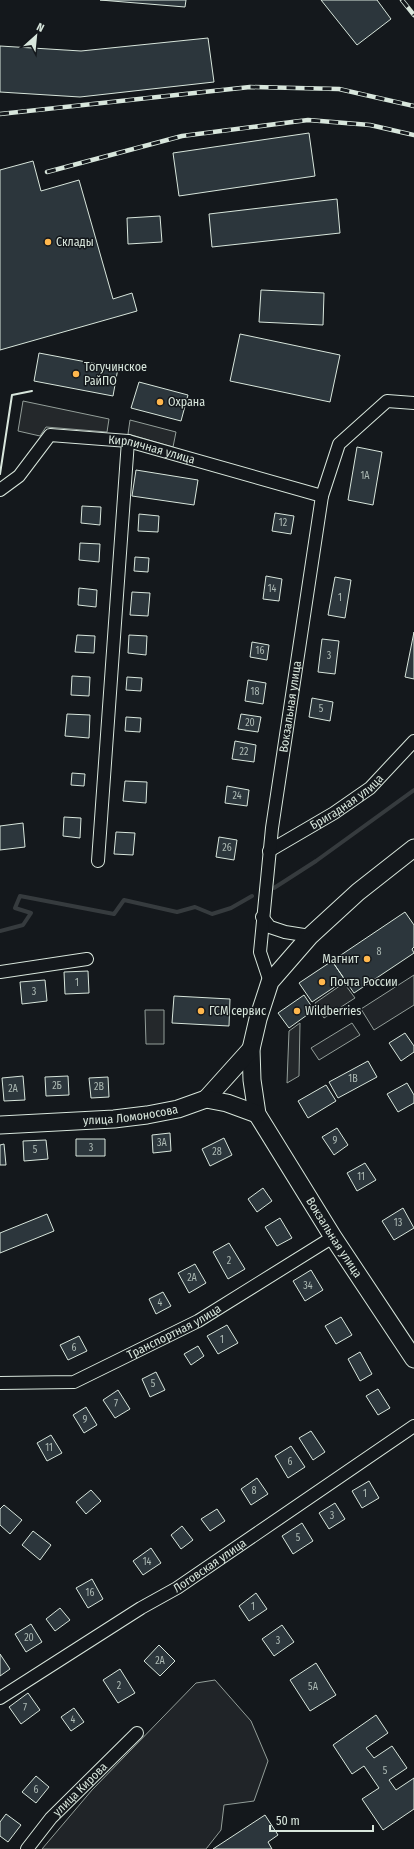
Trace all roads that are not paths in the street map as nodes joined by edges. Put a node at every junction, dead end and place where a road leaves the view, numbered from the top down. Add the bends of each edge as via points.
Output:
1 (414, 403) edge
2 (128, 441) junction
3 (0, 490) edge
4 (322, 496) junction
5 (414, 741) edge
6 (414, 848) edge
7 (269, 851) junction
8 (98, 861) dead end
9 (262, 917) junction
10 (310, 936) junction
11 (87, 959) dead end
12 (0, 972) edge
13 (270, 982) junction
14 (251, 1049) junction
15 (206, 1099) junction
16 (257, 1114) junction
17 (0, 1125) edge
18 (333, 1237) junction
19 (414, 1359) edge
20 (0, 1383) edge
21 (414, 1426) edge
22 (0, 1698) edge
23 (137, 1733) dead end
24 (28, 1849) edge

1 - 4 street, Вокзальная улица via 387,401 339,444
2 - 3 street, Кирпичная улица via 50,435 19,476
2 - 4 street, Кирпичная улица
2 - 8 street
4 - 7 street, Вокзальная улица
5 - 7 street, Бригадная улица via 370,788 334,813
6 - 10 main road via 358,892
7 - 9 street, Вокзальная улица
9 - 10 street via 270,927
9 - 13 street, Вокзальная улица via 260,952
10 - 13 main road
11 - 12 street
13 - 14 main road
14 - 15 main road
14 - 16 main road
15 - 16 main road
15 - 17 main road, улица Ломоносова via 178,1109 140,1116
16 - 18 main road, Вокзальная улица
18 - 19 main road, Вокзальная улица
18 - 20 street, Транспортная улица via 198,1321 74,1382
21 - 22 street, Логовская улица via 177,1588 141,1608
23 - 24 street, улица Кирова via 51,1818

